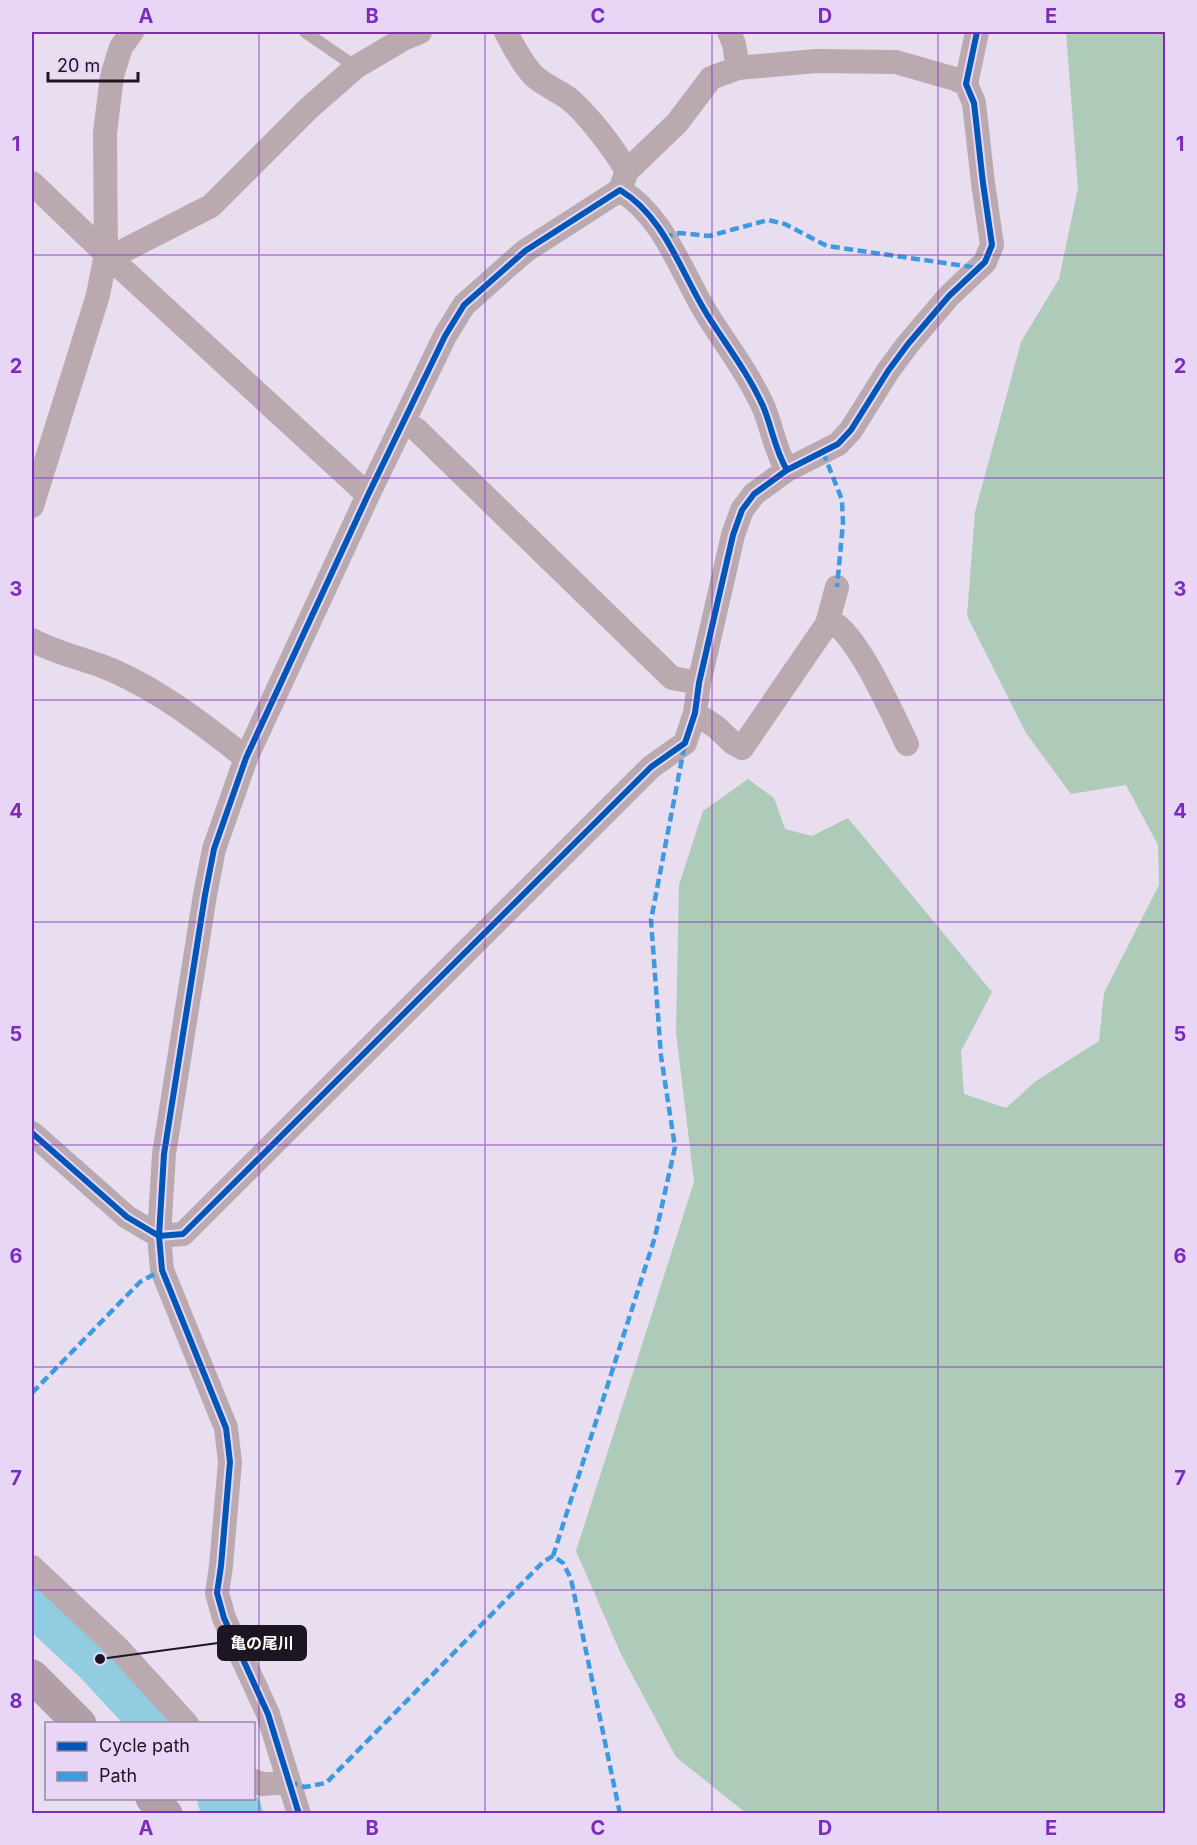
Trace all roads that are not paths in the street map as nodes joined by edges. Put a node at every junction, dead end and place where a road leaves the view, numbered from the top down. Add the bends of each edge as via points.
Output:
1 (132, 32) edge
2 (305, 32) edge
3 (420, 32) edge
4 (506, 32) edge
5 (729, 32) edge
6 (977, 32) edge
7 (357, 67) junction
8 (738, 68) junction
9 (966, 84) junction
10 (623, 180) junction
11 (32, 183) edge
12 (106, 254) junction
13 (404, 422) junction
14 (787, 470) junction
15 (368, 495) junction
16 (32, 506) edge
17 (837, 587) dead end
18 (828, 620) junction
19 (32, 640) edge
20 (699, 683) junction
21 (705, 719) junction
22 (907, 744) dead end
23 (246, 758) junction
24 (32, 1133) edge
25 (159, 1236) junction
26 (32, 1567) edge
27 (32, 1676) edge
28 (78, 1722) edge
29 (185, 1722) edge
30 (255, 1781) edge
31 (288, 1782) junction
32 (154, 1800) edge
33 (166, 1814) edge
34 (299, 1814) edge

1 - 12 street via 121,47 112,76 105,133
2 - 7 lane
3 - 7 street
4 - 10 street via 533,75 568,98 619,158
5 - 8 street
6 - 9 street
7 - 12 street via 309,108 211,206 123,251
8 - 9 street via 816,61 896,62
8 - 10 street via 711,78 677,123
9 - 14 street via 974,103 992,246 985,262 908,344 838,444
10 - 13 street via 525,251 464,305
10 - 14 street via 654,218 707,315 748,375
11 - 12 street
12 - 15 street
12 - 16 street via 98,295
13 - 15 street
13 - 20 street via 417,430 672,678
14 - 20 street via 754,494 742,510
15 - 23 street
17 - 18 street
18 - 21 street via 742,748
18 - 22 street via 839,626 867,664
19 - 23 street via 147,687
20 - 21 street
21 - 25 street via 685,743 651,767 183,1234
23 - 25 street via 214,849 205,895 164,1154
24 - 25 street via 128,1217
25 - 31 street via 162,1270 226,1428 230,1462 217,1593 224,1618 268,1714
26 - 29 street via 119,1649
27 - 28 street
30 - 31 street
31 - 34 street
32 - 33 street

